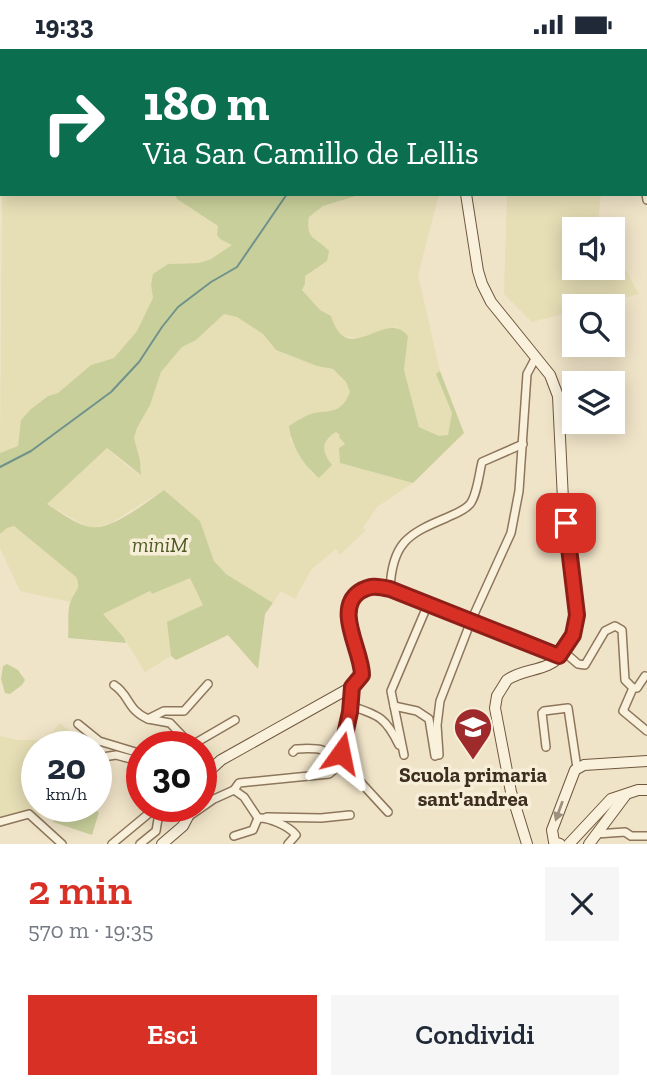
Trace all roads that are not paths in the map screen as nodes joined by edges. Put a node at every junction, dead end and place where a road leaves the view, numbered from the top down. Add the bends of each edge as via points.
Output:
1 (466, 196) edge
2 (536, 357) junction
3 (523, 444) junction
4 (390, 589) junction
5 (428, 604) junction
6 (471, 621) junction
7 (561, 654) junction
8 (645, 677) edge
9 (208, 684) dead end
10 (114, 685) dead end
11 (352, 687) junction
12 (633, 688) junction
13 (351, 706) junction
14 (394, 706) junction
15 (148, 719) junction
16 (235, 720) dead end
17 (78, 724) dead end
18 (645, 729) edge
19 (178, 731) edge
20 (217, 731) edge
21 (546, 747) dead end
22 (126, 749) edge
23 (293, 752) dead end
24 (647, 761) edge
25 (217, 764) edge
26 (577, 768) junction
27 (234, 790) junction
28 (647, 790) edge
29 (625, 796) junction
30 (218, 797) edge
31 (388, 812) dead end
32 (350, 815) dead end
33 (262, 818) junction
34 (139, 822) edge
35 (157, 822) edge
36 (185, 822) edge
37 (0, 823) edge
38 (596, 834) junction
39 (234, 836) dead end
40 (647, 836) edge
41 (62, 844) edge
42 (113, 844) edge
43 (140, 844) edge
44 (162, 844) edge
45 (289, 844) edge
46 (527, 844) edge
47 (560, 844) edge
48 (569, 844) edge
49 (589, 844) edge

1 - 2 main road via 482,284
2 - 3 street via 527,374
2 - 7 main road via 551,375 558,396 563,500 577,615 573,635
3 - 4 street via 482,462 471,503 404,542 391,566
3 - 6 street via 511,533
4 - 5 main road
4 - 11 main road via 366,587 348,607 362,663 362,675
5 - 6 main road
5 - 14 street via 393,682
6 - 7 main road
6 - 14 street via 440,701 439,755 435,756 429,719
7 - 12 street via 585,665 605,631 619,628 625,680
7 - 46 main road via 547,666 507,680 495,702 511,792
8 - 12 street
9 - 15 street via 184,711 163,711
10 - 15 street via 129,706
11 - 13 street
11 - 25 main road
12 - 18 street via 623,711
13 - 14 street via 388,723 404,753
13 - 31 street via 342,762
15 - 19 street via 170,723
16 - 20 street
17 - 22 street via 99,741
21 - 26 street via 542,713 570,709
23 - 27 street via 320,748 330,753 335,769 329,774 239,783
24 - 26 main road
26 -> 47 main road via 552,830 554,842
27 - 30 street
27 - 33 street
28 - 29 main road
29 - 38 main road
29 - 48 main road via 611,799
32 - 33 street
33 - 39 street via 253,830
33 - 45 street via 293,831 296,835
34 - 42 street
35 - 43 street via 156,831
36 - 44 main road
37 - 41 street via 29,814
38 - 40 street
38 - 49 main road

